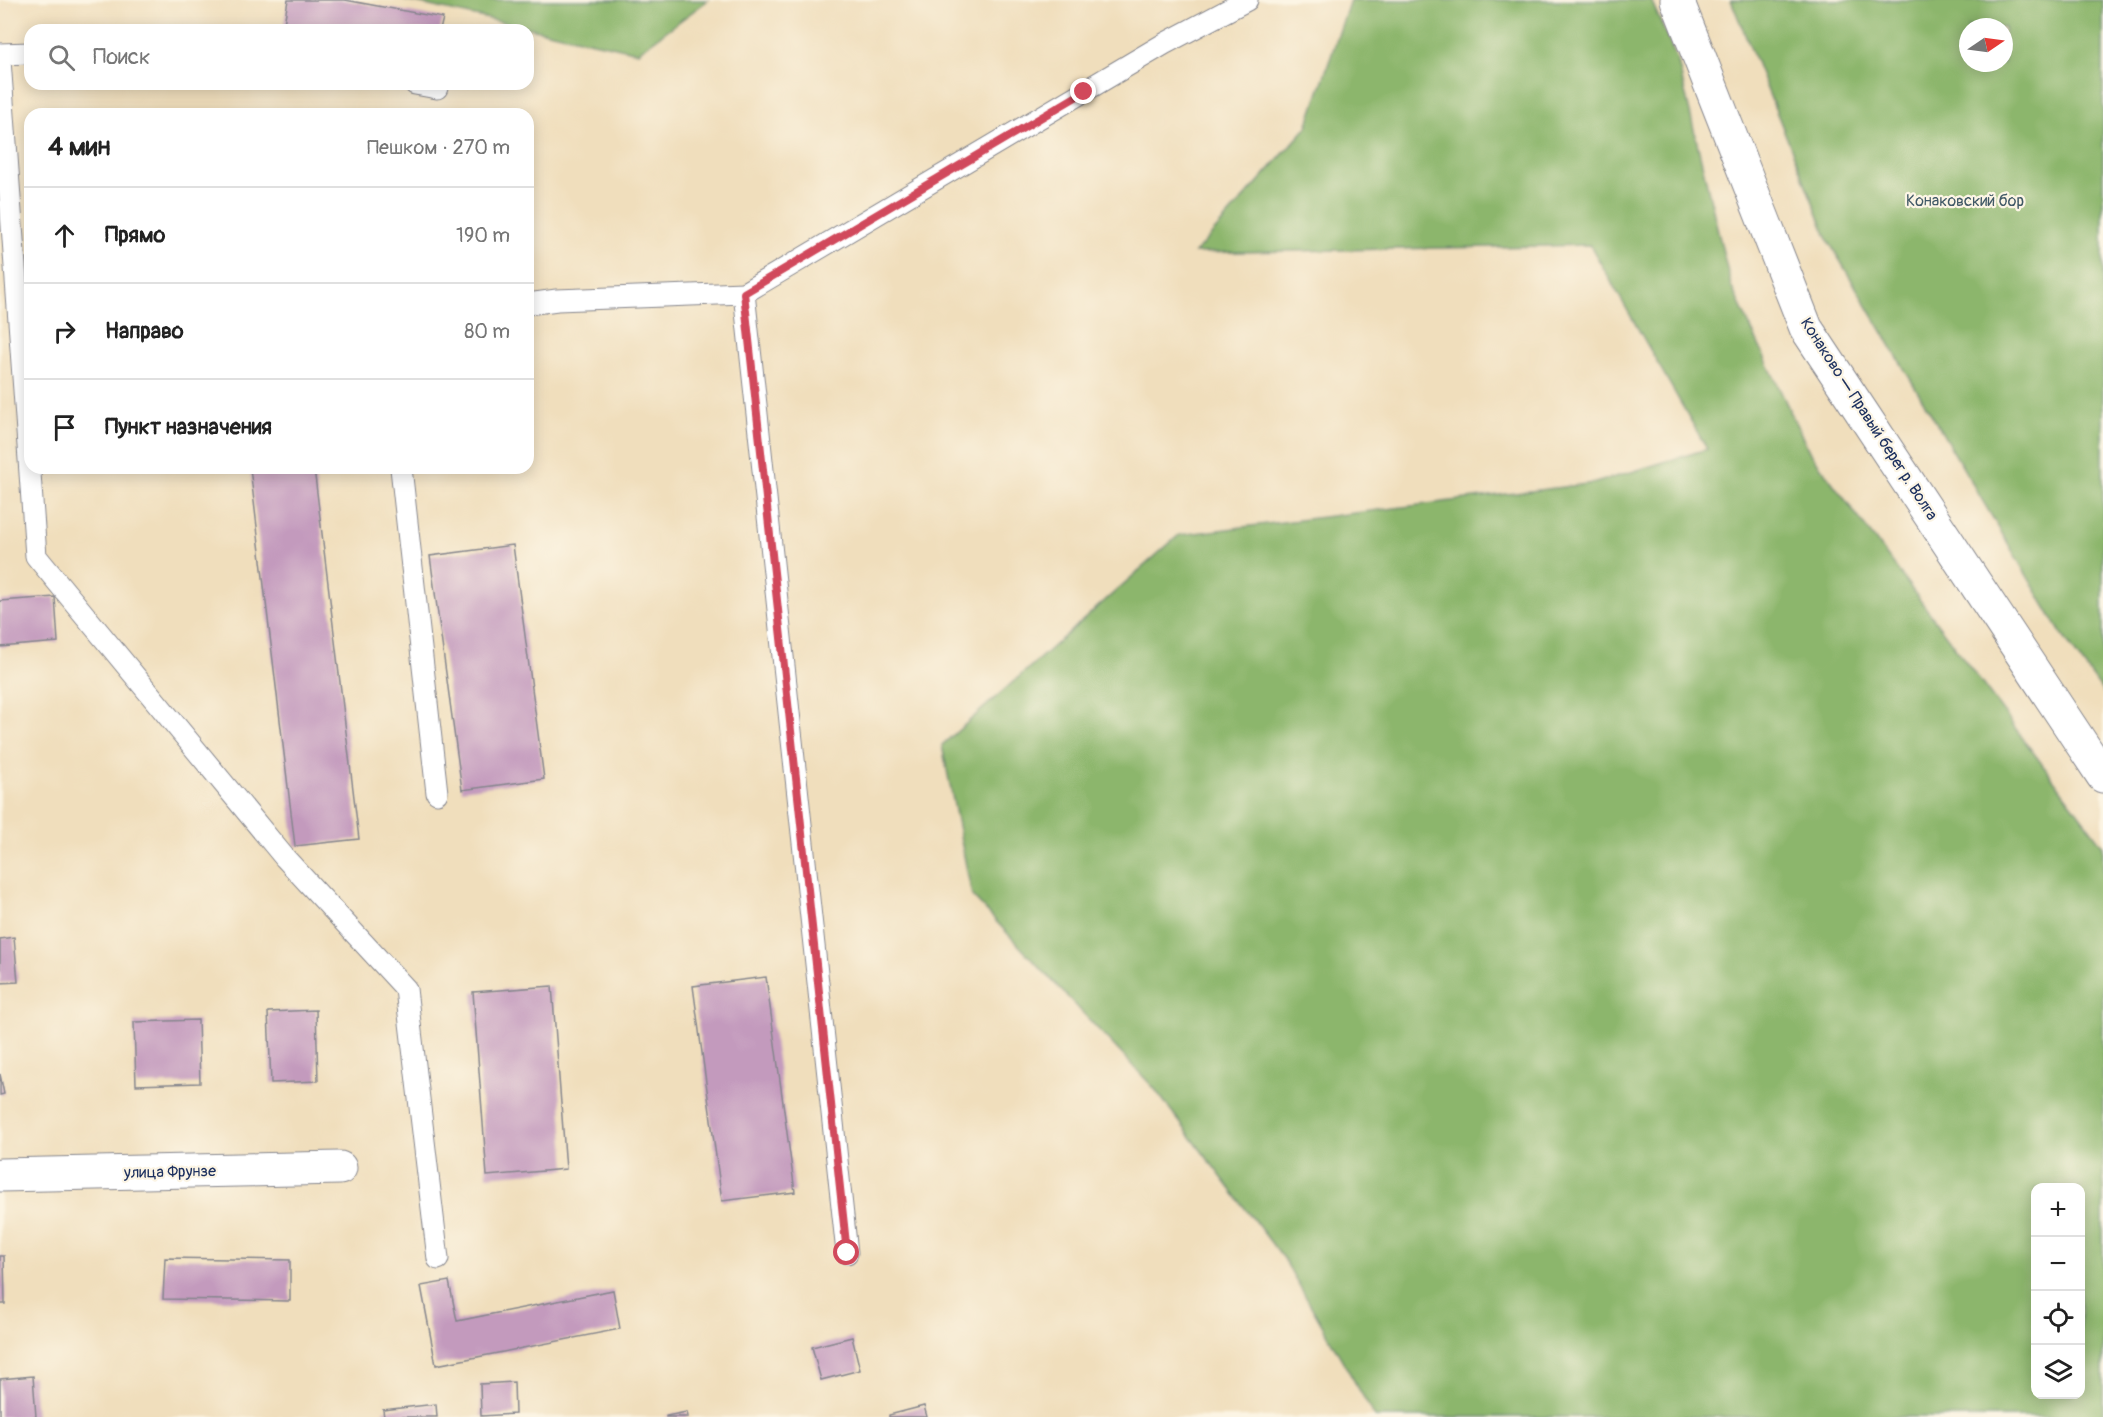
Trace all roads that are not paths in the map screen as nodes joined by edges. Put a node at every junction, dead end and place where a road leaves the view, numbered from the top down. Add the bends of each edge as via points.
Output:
1 (1247, 0) edge
2 (1677, 0) edge
3 (24, 53) edge
4 (0, 54) edge
5 (0, 60) edge
6 (744, 293) junction
7 (534, 303) edge
8 (24, 355) edge
9 (31, 474) edge
10 (402, 474) edge
11 (2103, 776) edge
12 (437, 793) dead end
13 (340, 1168) dead end
14 (0, 1175) edge
15 (847, 1253) dead end
16 (438, 1258) dead end

1 - 6 lane via 1164,44
2 - 11 street, Конаково — Правый берег р. Волга via 1806,328
3 - 4 lane
5 - 8 lane
6 - 7 lane
6 - 15 lane
9 - 16 lane via 36,556 285,858 406,989
10 - 12 lane
13 - 14 street, улица Фрунзе

